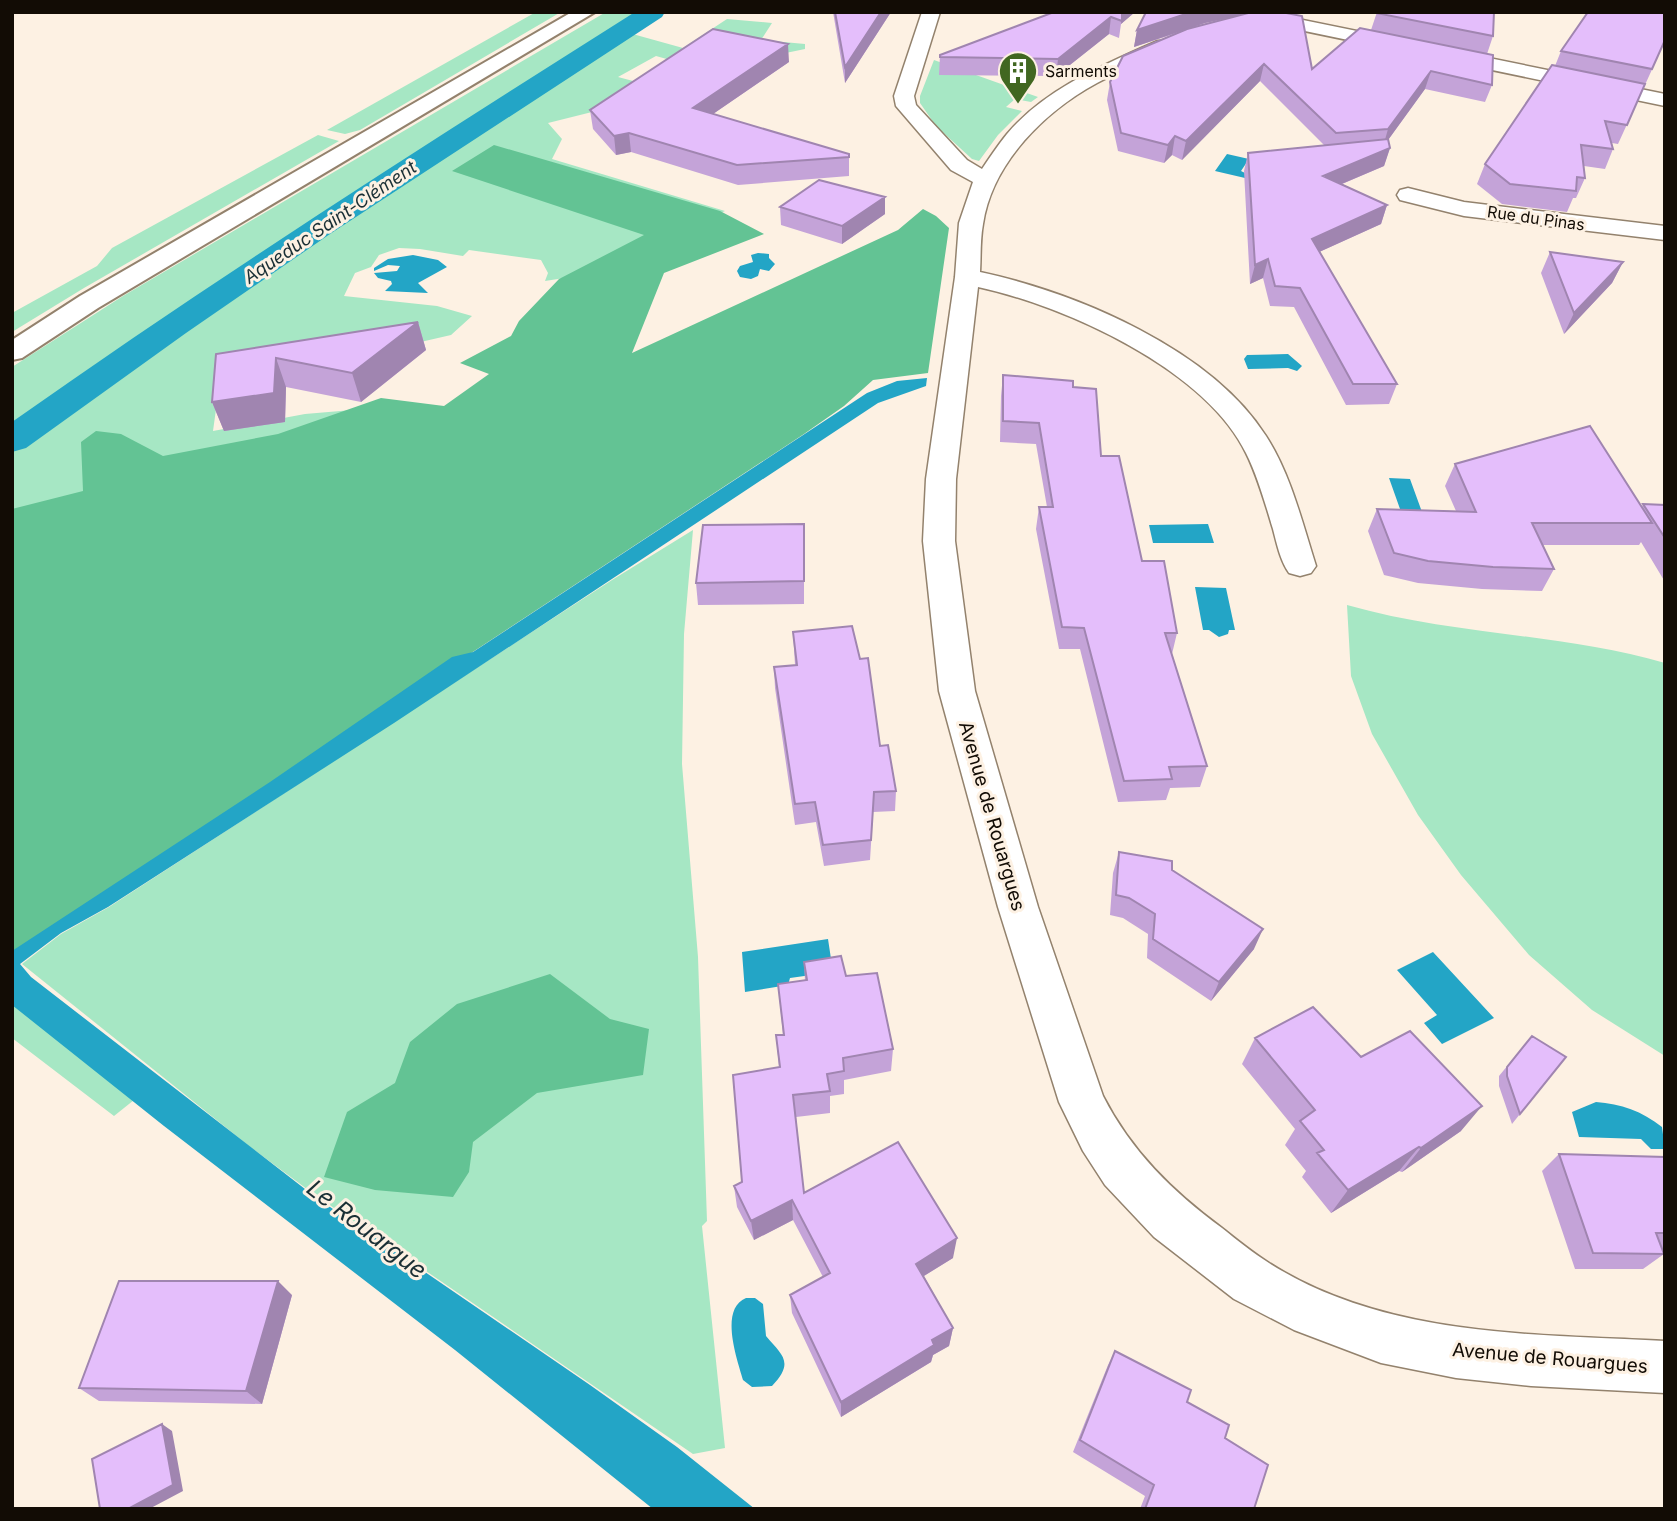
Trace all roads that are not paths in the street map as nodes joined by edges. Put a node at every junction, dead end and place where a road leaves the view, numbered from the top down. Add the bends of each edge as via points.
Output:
1 (586, 12) edge
2 (930, 12) edge
3 (1268, 15) edge
4 (1239, 23) edge
5 (1181, 39) edge
6 (1665, 100) edge
7 (985, 180) junction
8 (1408, 195) dead end
9 (1665, 233) edge
10 (967, 277) junction
11 (12, 352) edge
12 (1300, 566) dead end
13 (1665, 1367) edge

1 - 11 street via 89,302
2 - 7 street via 904,96 906,106 958,165
3 - 4 street
3 - 6 street
5 - 7 street, Avenue de Rouargues via 1089,79 1049,106 1016,137
7 - 10 street, Avenue de Rouargues via 971,223
8 - 9 street, Rue du Pinas via 1464,209
10 - 12 street via 1010,285 1081,310 1155,348 1225,404 1261,454
10 - 13 street, Avenue de Rouargues via 941,479 939,541 957,691 1018,907 1082,1102 1098,1136 1122,1169 1171,1220 1252,1281 1312,1312 1381,1337 1456,1352

